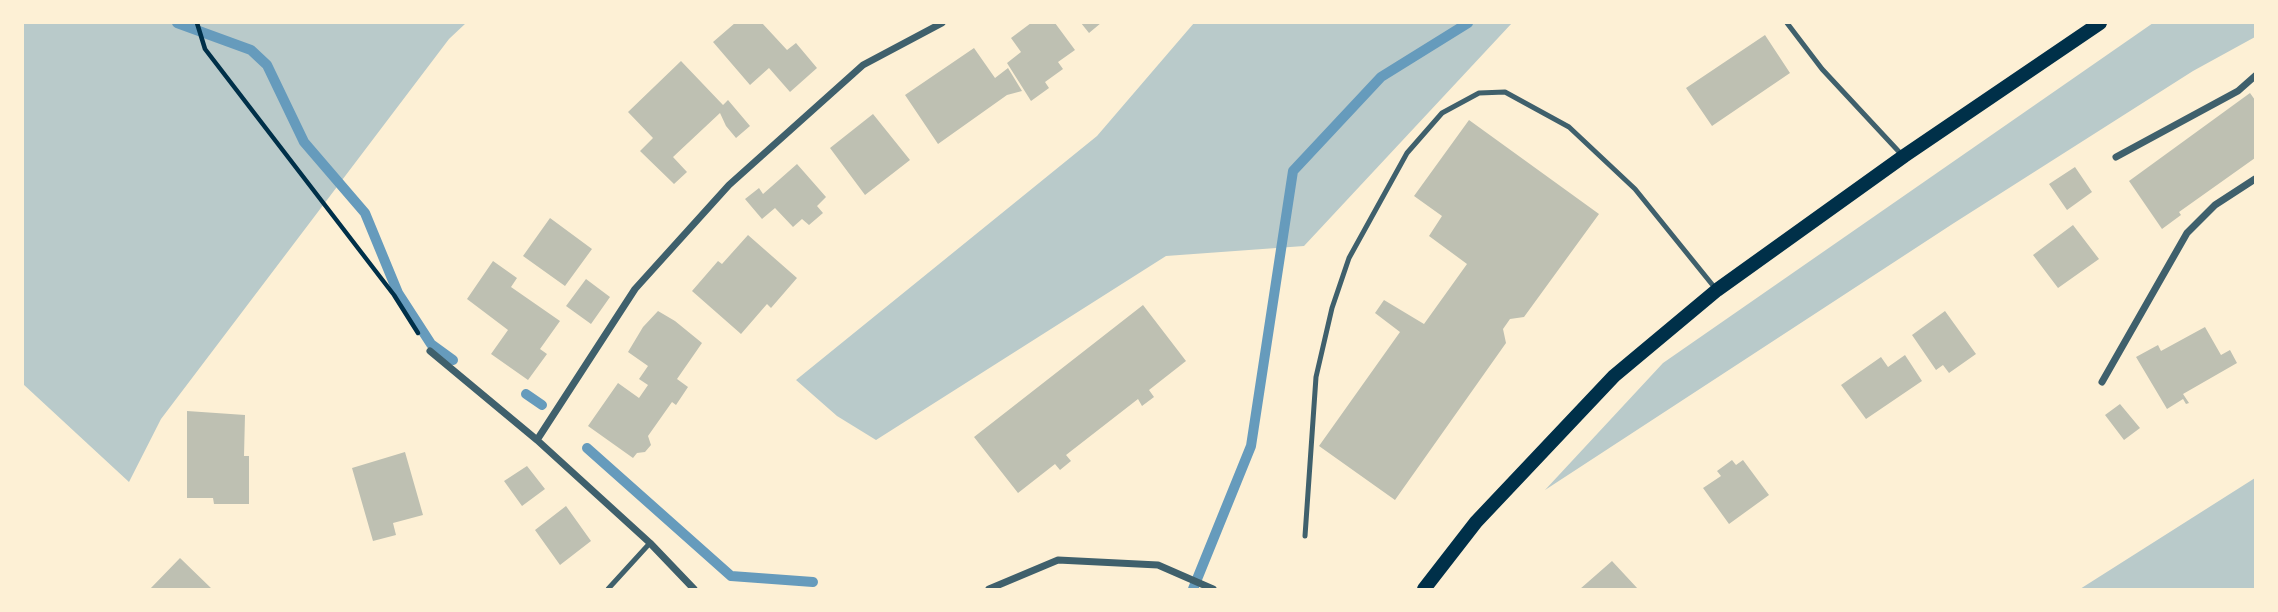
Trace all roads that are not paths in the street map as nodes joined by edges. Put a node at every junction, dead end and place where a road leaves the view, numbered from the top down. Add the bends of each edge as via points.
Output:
1 (942, 23) edge
2 (1787, 23) edge
3 (2101, 23) edge
4 (2081, 28) edge
5 (2255, 76) edge
6 (1904, 156) junction
7 (2116, 158) dead end
8 (2255, 179) edge
9 (1717, 290) junction
10 (430, 351) road end
11 (2102, 382) dead end
12 (537, 440) junction
13 (1305, 536) dead end
14 (650, 543) junction
15 (608, 589) edge
16 (694, 589) edge
17 (989, 589) edge
18 (1213, 589) edge
19 (1424, 589) edge

1 - 12 street via 863,65 729,185 635,289
2 - 6 lane via 1822,69
3 - 4 main road
4 - 6 main road
5 - 7 street via 2238,91
6 - 9 main road
8 - 11 street via 2215,205 2187,233
9 - 13 lane via 1635,189 1569,127 1505,92 1479,93 1442,113 1407,153 1349,258 1332,308 1316,377
9 - 19 main road via 1614,376 1476,522
10 - 12 street
12 - 14 street
14 - 15 lane
14 - 16 street
17 - 18 street via 1058,560 1158,565

